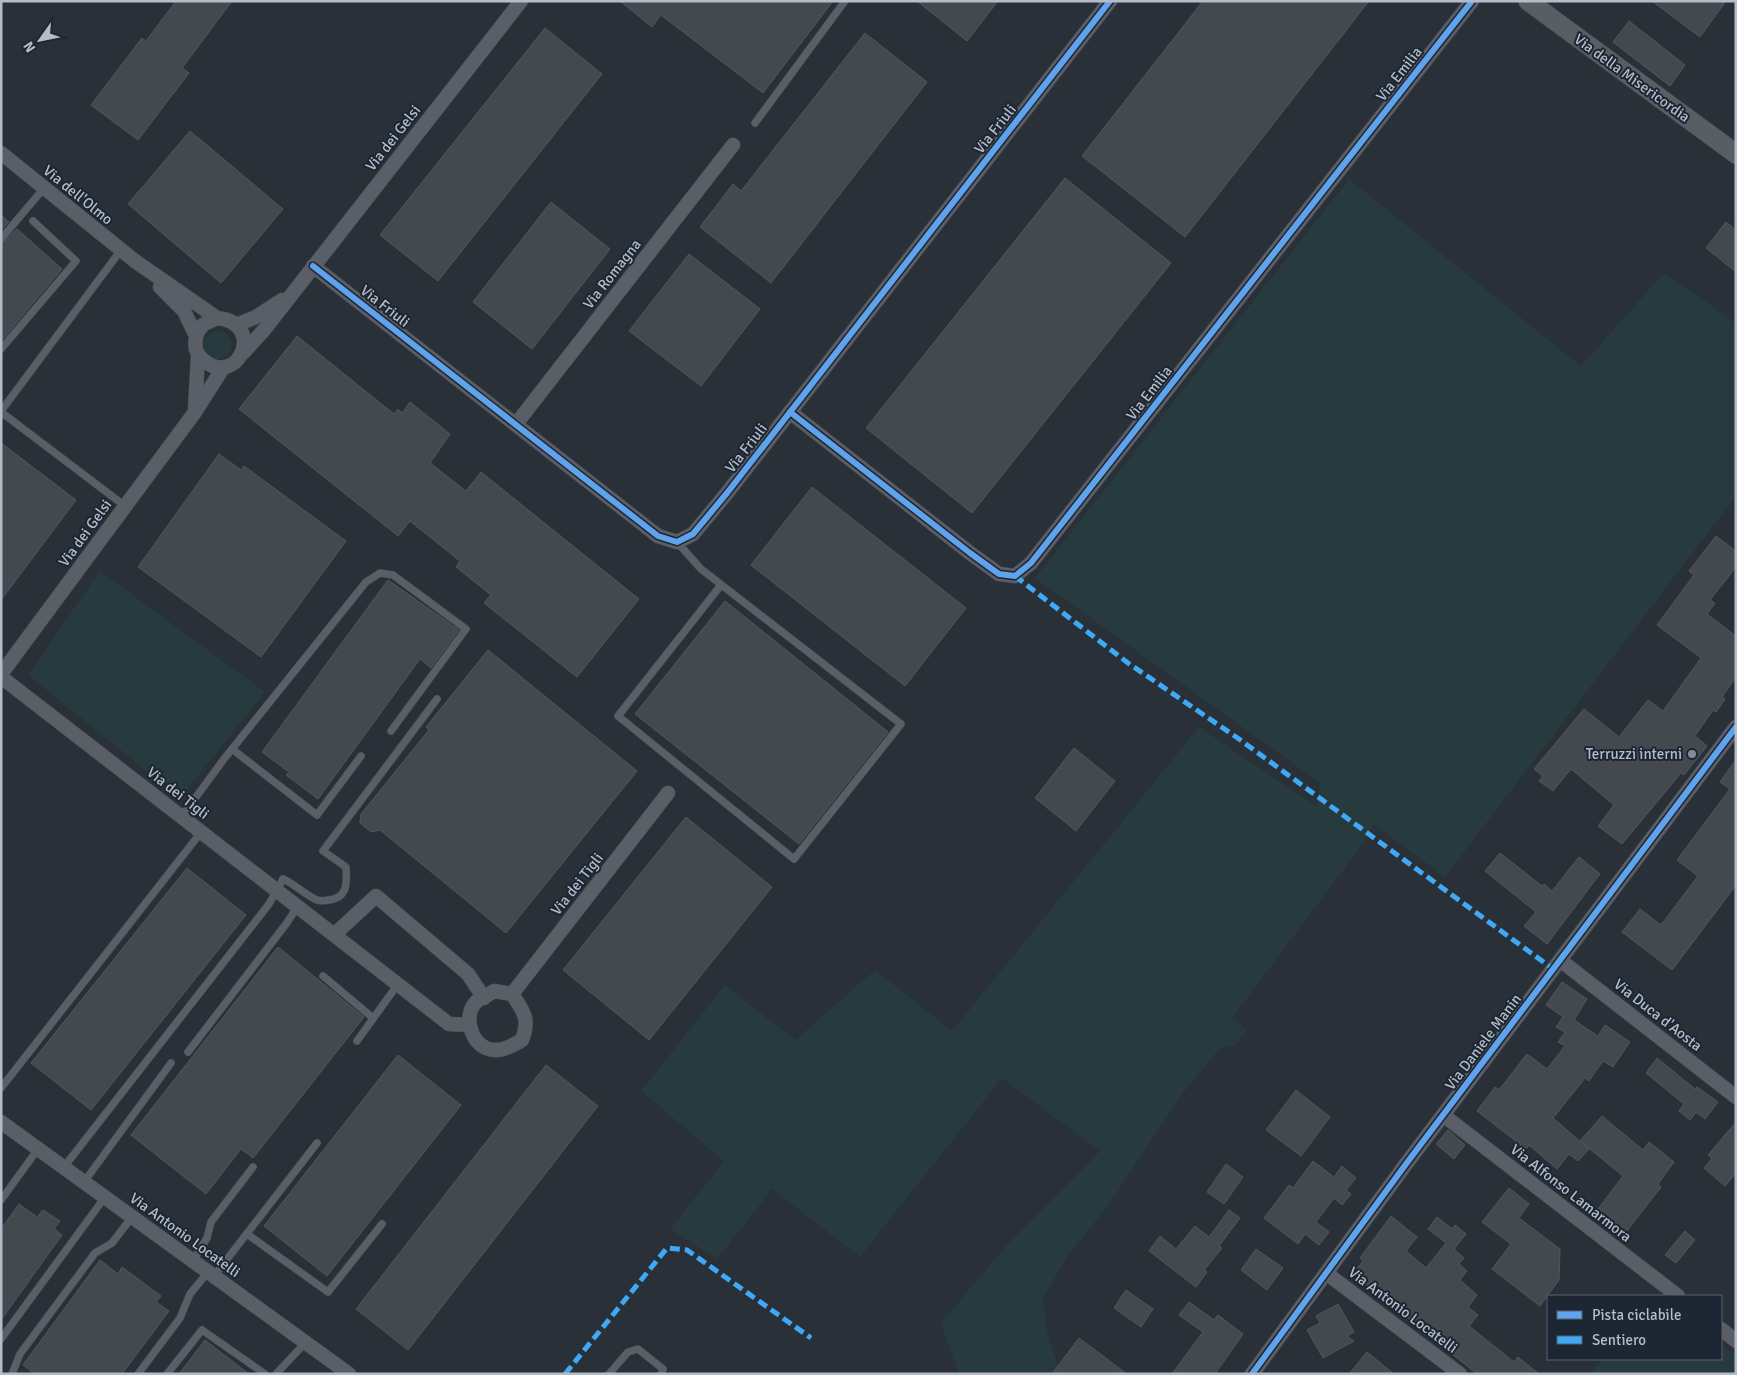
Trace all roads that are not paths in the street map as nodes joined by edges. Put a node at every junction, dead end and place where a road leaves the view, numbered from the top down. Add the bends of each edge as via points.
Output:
1 (521, 1) edge
2 (845, 1) edge
3 (1110, 1) edge
4 (1472, 1) edge
5 (1528, 1) edge
6 (754, 123) dead end
7 (733, 145) dead end
8 (1, 153) edge
9 (1736, 154) edge
10 (44, 188) junction
11 (32, 222) dead end
12 (1, 239) edge
13 (122, 250) junction
14 (135, 261) junction
15 (313, 266) junction
16 (291, 294) junction
17 (217, 318) junction
18 (236, 325) junction
19 (196, 336) junction
20 (1, 349) edge
21 (242, 353) junction
22 (198, 356) junction
23 (223, 368) junction
24 (1, 411) edge
25 (195, 412) junction
26 (790, 412) junction
27 (516, 424) junction
28 (125, 506) junction
29 (677, 542) junction
30 (721, 584) junction
31 (1, 676) edge
32 (437, 699) dead end
33 (1736, 727) edge
34 (391, 731) dead end
35 (232, 749) junction
36 (361, 756) dead end
37 (668, 793) dead end
38 (182, 816) junction
39 (202, 831) junction
40 (276, 888) junction
41 (298, 905) junction
42 (335, 934) junction
43 (1560, 960) junction
44 (323, 976) dead end
45 (399, 984) junction
46 (512, 994) junction
47 (484, 998) junction
48 (373, 1018) junction
49 (469, 1025) junction
50 (357, 1041) dead end
51 (188, 1052) dead end
52 (171, 1064) dead end
53 (1, 1088) edge
54 (1736, 1097) edge
55 (1443, 1115) junction
56 (1, 1122) edge
57 (318, 1143) dead end
58 (38, 1149) junction
59 (64, 1167) junction
60 (253, 1167) dead end
61 (84, 1182) junction
62 (105, 1197) junction
63 (1, 1200) edge
64 (132, 1217) junction
65 (382, 1224) dead end
66 (247, 1234) junction
67 (192, 1260) junction
68 (1326, 1273) junction
69 (211, 1274) junction
70 (1677, 1295) edge
71 (1722, 1330) edge
72 (1, 1339) edge
73 (1736, 1340) edge
74 (306, 1342) junction
75 (12, 1374) edge
76 (138, 1374) edge
77 (167, 1374) edge
78 (265, 1374) edge
79 (276, 1374) edge
80 (349, 1374) edge
81 (609, 1374) edge
82 (661, 1374) edge
83 (1252, 1374) edge
84 (1460, 1374) edge

1 - 15 street, Via dei Gelsi
2 - 6 lane
3 - 26 street, Via Friuli
4 - 26 street, Via Emilia via 1031,563 1015,576 999,574 970,553
5 - 9 street, Via della Misericordia
7 - 27 street, Via Romagna
8 - 10 street, Via dell'Olmo
10 - 12 lane
10 - 13 street, Via dell'Olmo
11 - 20 lane via 76,261
13 - 14 street, Via dell'Olmo
13 - 24 lane
14 - 17 street, Via dell'Olmo
14 - 19 street, Via dell'Olmo via 184,311
15 - 16 street, Via dei Gelsi
15 - 27 street, Via Friuli
16 - 18 street
16 - 21 street, Via dei Gelsi
17 - 18 street via 227,319
17 - 19 street via 204,324
18 - 21 street via 243,338
19 - 22 street
21 - 23 street via 235,363
22 - 23 street via 209,366
22 - 25 street
23 - 25 street, Via dei Gelsi
24 - 28 lane
25 - 28 street, Via dei Gelsi
26 - 29 street, Via Friuli via 693,534
27 - 29 street, Via Friuli via 658,536
28 - 31 street, Via dei Gelsi
29 - 30 lane via 701,569
30 - 30 lane via 901,724 794,859 618,716
31 - 38 street, Via dei Tigli
32 - 40 lane via 323,851 346,867 346,890 342,895 326,901 315,900 283,879
33 - 43 street, Via Daniele Manin
34 - 35 lane via 466,629 393,575 380,573 366,582
35 - 36 lane via 317,815
35 - 38 lane
37 - 46 street, Via dei Tigli
38 - 39 street, Via dei Tigli
39 - 40 street, Via dei Tigli
39 - 53 lane
40 - 41 street, Via dei Tigli
40 - 59 lane via 269,904
41 - 42 street, Via dei Tigli
41 - 51 lane
42 - 45 street, Via dei Tigli
42 - 47 street via 376,896 468,974
43 - 54 street, Via Duca d'Aosta
43 - 55 street, Via Daniele Manin
44 - 48 lane
45 - 48 lane
45 - 49 street, Via dei Tigli via 449,1024
46 - 47 street via 494,991
46 - 49 street via 526,1020 522,1040 505,1049 487,1049 476,1041
47 - 49 street via 472,1009
48 - 50 lane
52 - 61 lane
55 - 68 street, Via Daniele Manin
55 - 70 street, Via Alfonso Lamarmora
56 - 58 street, Via Antonio Locatelli
57 - 66 lane
58 - 59 street, Via Antonio Locatelli
58 - 63 lane
59 - 61 street, Via Antonio Locatelli
60 - 67 lane via 211,1222 207,1238
61 - 62 street, Via Antonio Locatelli
62 - 64 street, Via Antonio Locatelli
62 - 72 lane
64 - 67 street, Via Antonio Locatelli
64 - 75 lane via 112,1243 95,1253 20,1354
65 - 66 lane via 328,1292
66 - 69 lane
67 - 69 street, Via Antonio Locatelli
68 - 83 street, Via Daniele Manin
68 - 84 street, Via Antonio Locatelli
69 - 74 street, Via Antonio Locatelli
69 - 76 lane via 190,1294 180,1318
71 - 73 street
74 - 79 lane
74 - 80 street, Via Antonio Locatelli
77 - 78 lane via 202,1330
81 - 82 lane via 628,1352 638,1349 663,1369

